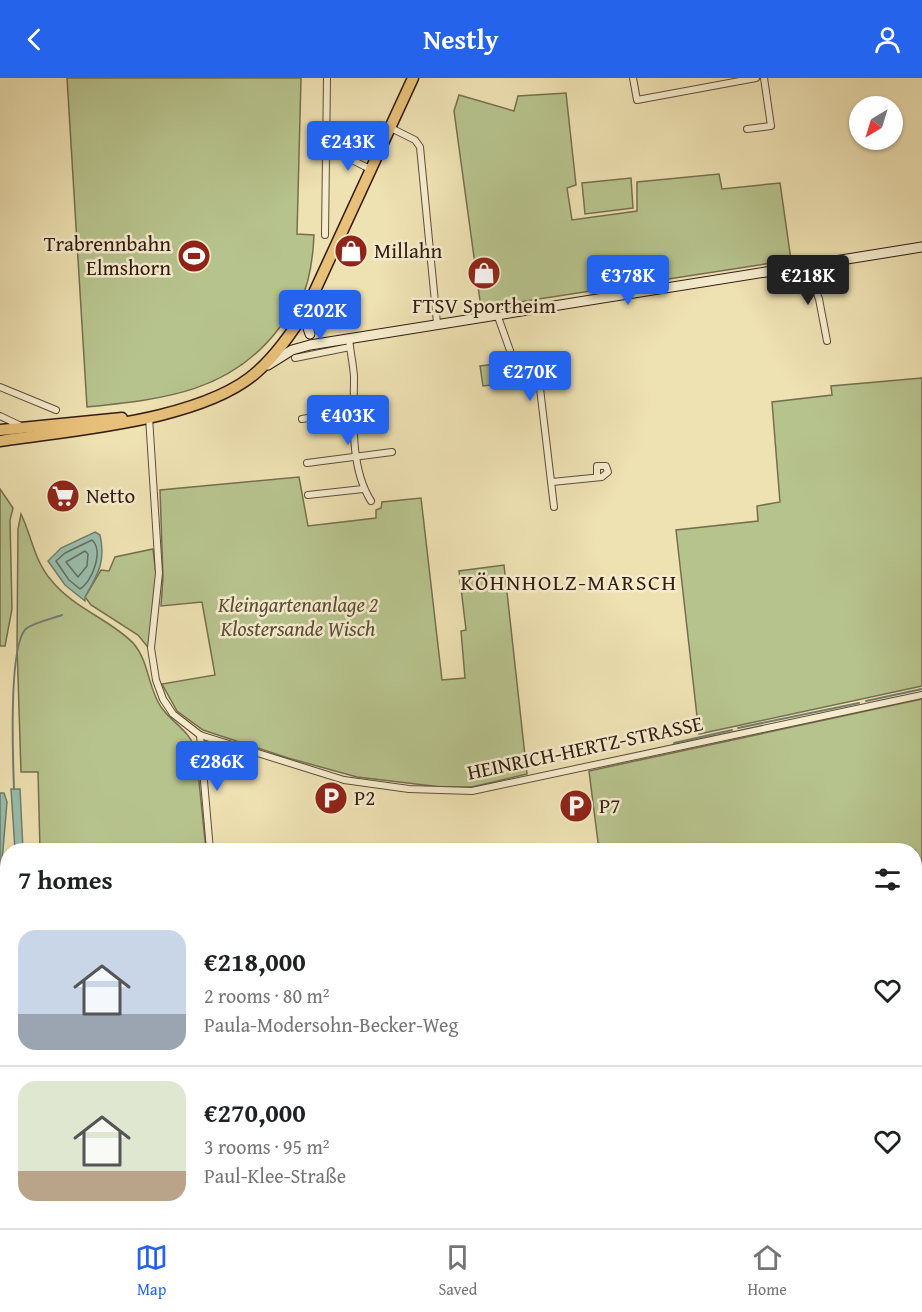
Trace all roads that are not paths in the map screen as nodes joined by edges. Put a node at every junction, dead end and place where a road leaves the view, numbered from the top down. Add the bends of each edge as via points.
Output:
1 (327, 78) edge
2 (413, 78) edge
3 (633, 78) edge
4 (756, 78) edge
5 (764, 78) edge
6 (391, 128) junction
7 (747, 129) dead end
8 (328, 155) junction
9 (372, 170) junction
10 (325, 235) dead end
11 (922, 248) edge
12 (806, 266) junction
13 (315, 293) junction
14 (497, 314) junction
15 (437, 323) junction
16 (294, 330) junction
17 (310, 334) junction
18 (331, 341) junction
19 (827, 341) dead end
20 (349, 342) junction
21 (310, 345) junction
22 (295, 358) dead end
23 (258, 371) junction
24 (0, 387) edge
25 (56, 410) dead end
26 (353, 410) junction
27 (149, 416) junction
28 (0, 417) edge
29 (302, 419) dead end
30 (26, 427) junction
31 (0, 430) edge
32 (0, 441) edge
33 (392, 452) dead end
34 (357, 456) junction
35 (307, 463) dead end
36 (597, 477) dead end
37 (552, 482) junction
38 (363, 489) junction
39 (308, 495) dead end
40 (371, 501) dead end
41 (554, 507) dead end
42 (922, 695) edge
43 (200, 735) junction
44 (209, 843) edge

1 - 8 street
2 - 6 main road
3 - 4 street via 637,100
5 - 7 street via 771,126
6 - 9 main road
6 - 15 street via 415,140 420,147
8 - 9 street via 344,156
8 - 10 street
9 - 13 main road
11 - 12 main road
12 - 14 main road
12 - 19 street via 819,299
13 - 16 main road
13 - 17 main road via 307,325
14 - 15 main road
14 - 37 street via 513,358 532,358 537,363
15 - 20 main road
16 - 17 main road
16 - 21 main road
16 - 23 main road
17 - 18 main road
18 - 20 main road
18 - 21 main road
20 - 22 street
20 - 26 street via 354,373
21 - 23 main road via 292,350
23 - 27 main road via 208,400
24 - 25 street
26 - 29 street
26 - 34 street
27 - 30 main road
27 - 32 main road via 92,429
27 - 43 street, HEINRICH-HERTZ-STRASSE via 159,573 151,648 163,699 173,714
28 - 30 street
30 - 31 main road
33 - 34 street
34 - 35 street
34 - 38 street
36 - 37 street
37 - 41 street
38 - 39 street
38 - 40 street
42 - 43 street, HEINRICH-HERTZ-STRASSE via 472,791 409,789 344,780
43 - 44 street

